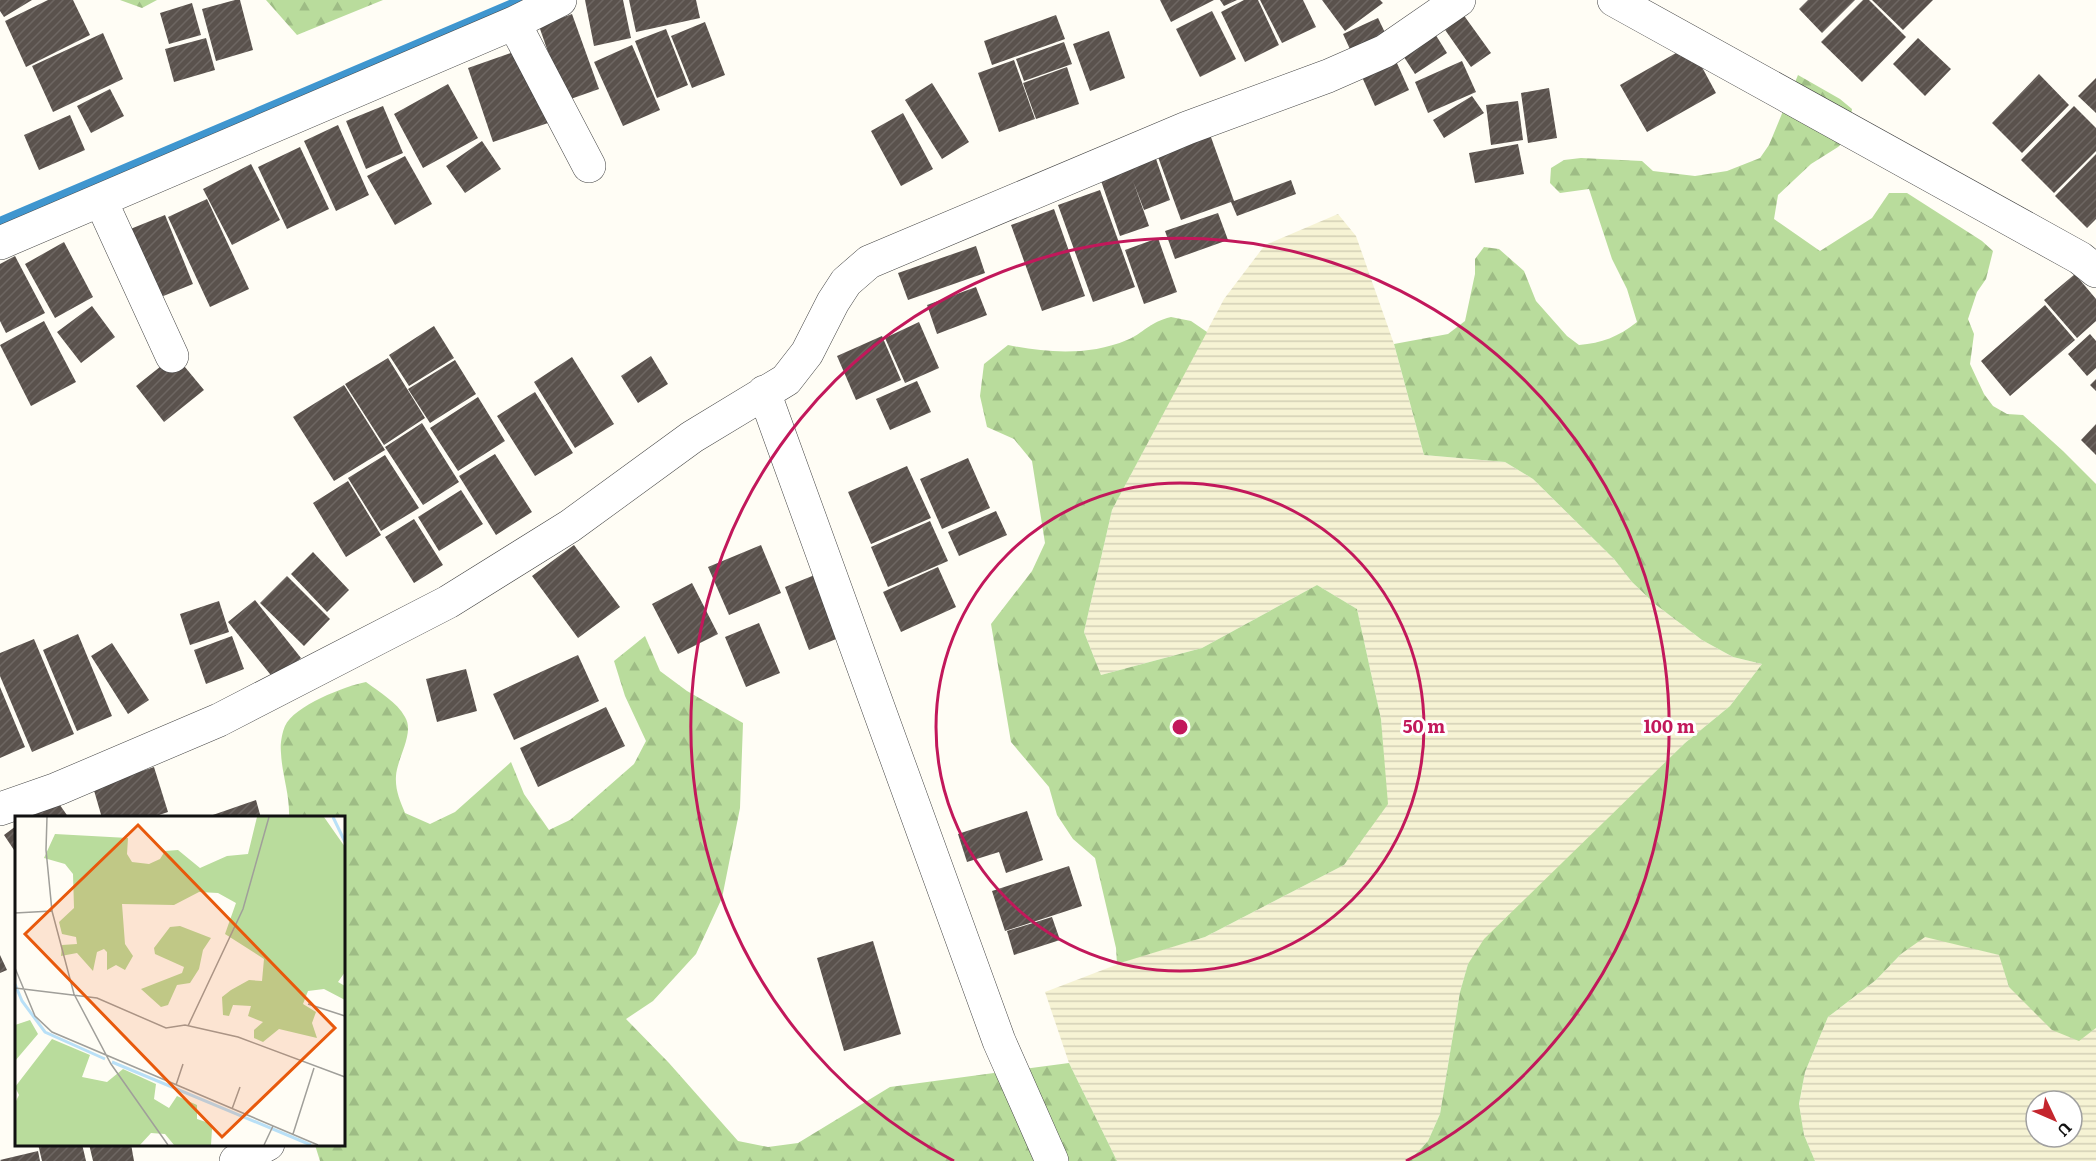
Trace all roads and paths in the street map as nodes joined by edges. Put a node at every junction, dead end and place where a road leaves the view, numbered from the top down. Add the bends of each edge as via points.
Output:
1 (560, 0) edge
2 (1460, 0) edge
3 (1614, 0) edge
4 (514, 23) junction
5 (589, 166) dead end
6 (101, 201) junction
7 (0, 243) edge
8 (2091, 256) edge
9 (172, 356) dead end
10 (764, 392) junction
11 (0, 809) edge
12 (264, 1146) edge
13 (236, 1161) edge
14 (1052, 1161) edge

1 - 4 street
2 - 10 street via 1385,51 1187,128 869,262 846,282 796,369 786,380
3 - 8 street
4 - 5 street
4 - 6 street
6 - 7 street
6 - 9 street
10 - 11 street via 692,437 570,526 448,602 219,720
10 - 14 street via 999,1041
12 - 13 street

